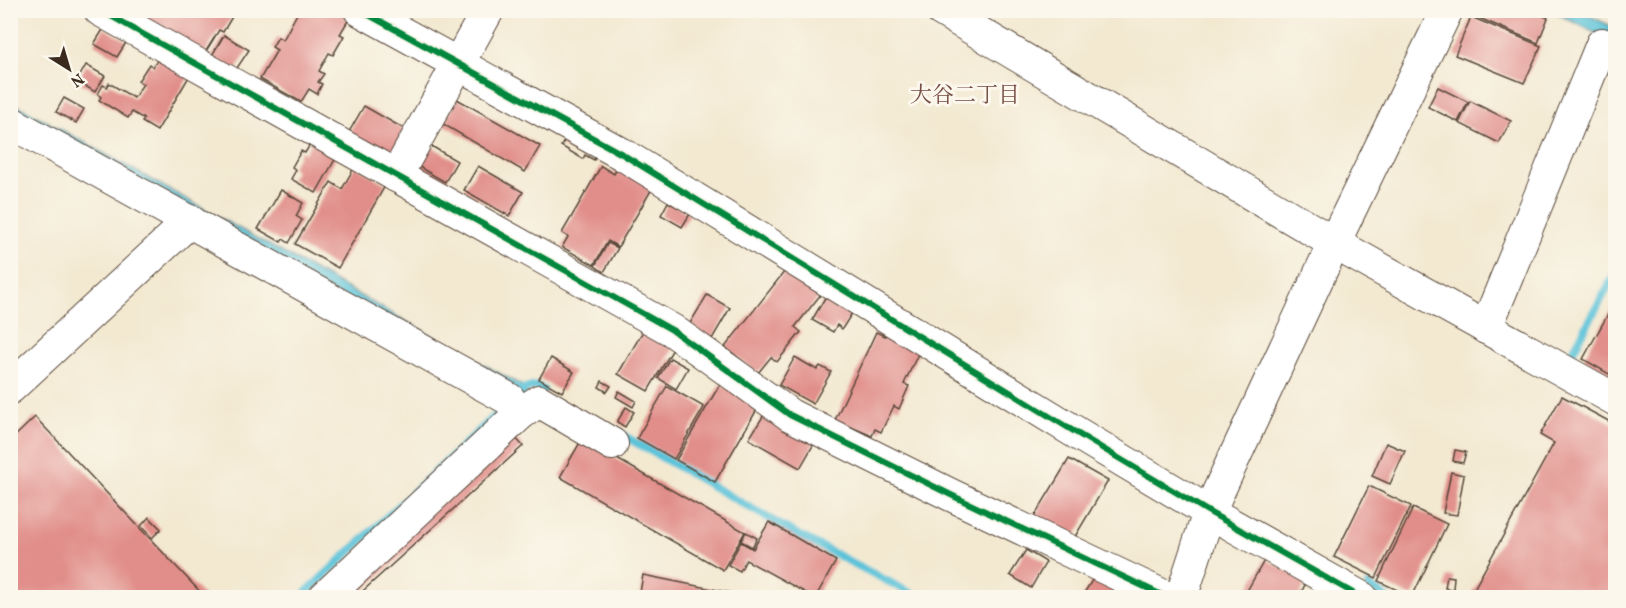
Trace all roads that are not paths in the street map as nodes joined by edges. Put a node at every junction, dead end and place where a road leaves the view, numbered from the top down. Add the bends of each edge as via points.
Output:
1 (100, 10) edge
2 (360, 10) edge
3 (488, 10) edge
4 (941, 10) edge
5 (1447, 10) edge
6 (1602, 44) dead end
7 (458, 64) junction
8 (10, 122) edge
9 (396, 176) junction
10 (190, 221) junction
11 (1334, 243) junction
12 (1486, 328) junction
13 (10, 388) edge
14 (1616, 400) edge
15 (520, 414) junction
16 (612, 444) dead end
17 (1209, 512) junction
18 (324, 597) edge
19 (1168, 597) edge
20 (1181, 597) edge
21 (1362, 597) edge

1 - 9 street
2 - 7 street
3 - 7 street
4 - 11 street
5 - 11 street
6 - 12 street
7 - 9 street
7 - 17 street via 622,154
8 - 10 street
9 - 19 street via 672,330 790,415
10 - 13 street
10 - 15 street via 509,399
11 - 12 street
11 - 17 street
12 - 14 street
15 - 16 street via 538,400
15 - 18 street
17 - 20 street
17 - 21 street

